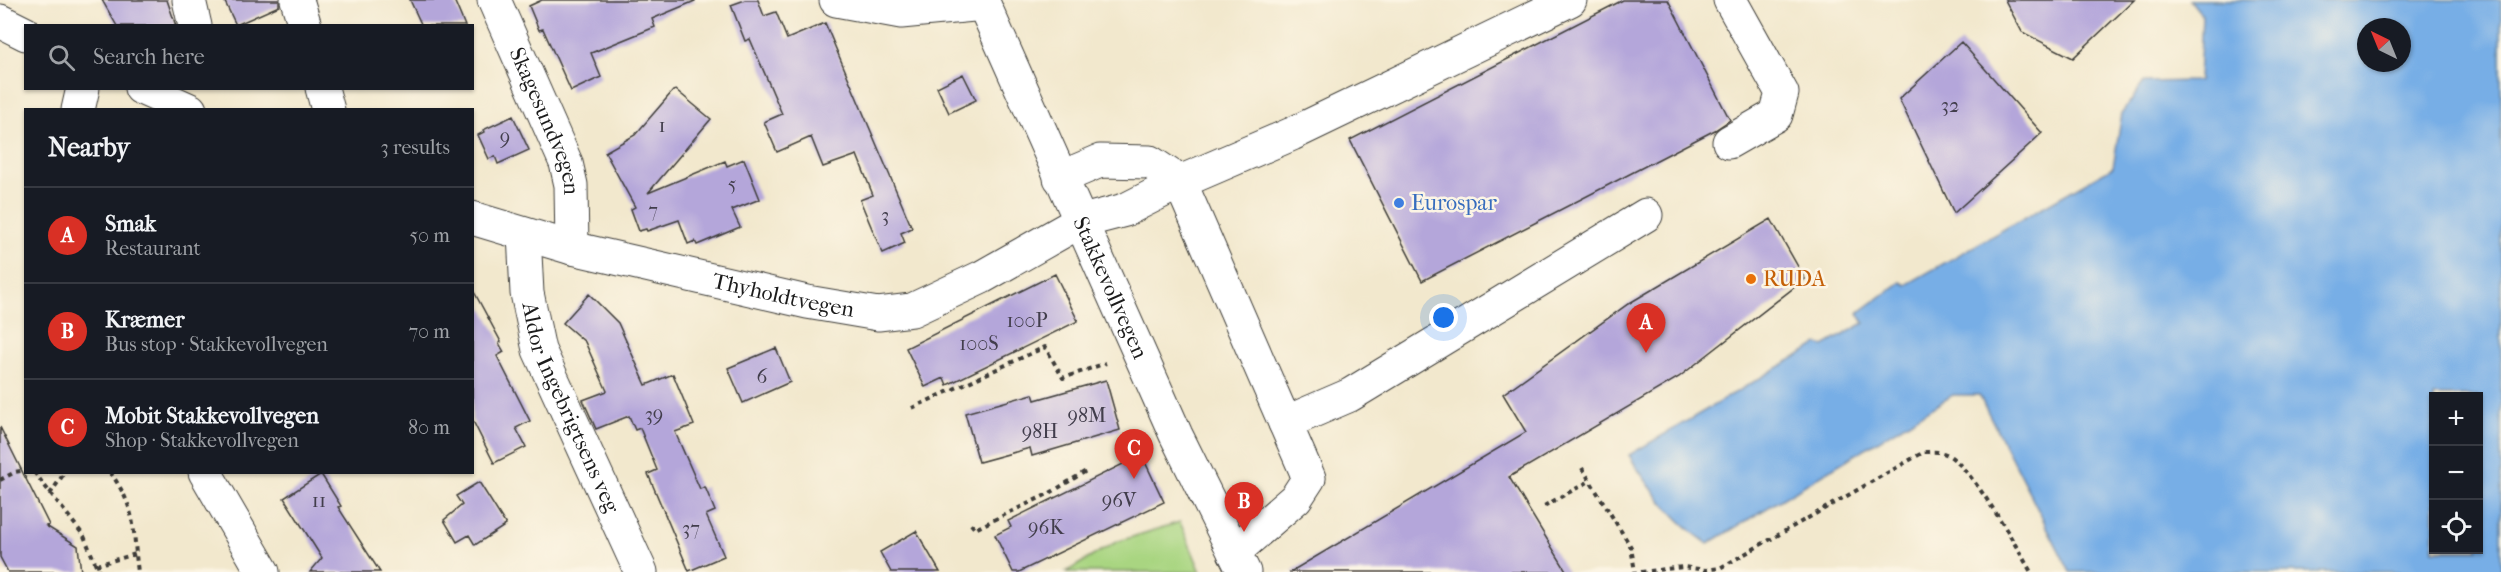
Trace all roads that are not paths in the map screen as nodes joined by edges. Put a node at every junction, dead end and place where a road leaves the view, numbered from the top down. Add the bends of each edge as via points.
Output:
1 (189, 0) edge
2 (297, 0) edge
3 (495, 0) edge
4 (836, 0) edge
5 (1570, 0) edge
6 (1730, 0) edge
7 (983, 2) edge
8 (0, 21) edge
9 (195, 24) edge
10 (304, 24) edge
11 (24, 33) edge
12 (83, 90) edge
13 (145, 90) edge
14 (203, 90) edge
15 (323, 90) edge
16 (78, 108) edge
17 (186, 108) edge
18 (206, 108) edge
19 (327, 108) edge
20 (1729, 142) dead end
21 (1060, 178) junction
22 (1180, 182) junction
23 (1646, 215) dead end
24 (474, 219) edge
25 (1079, 222) junction
26 (524, 234) junction
27 (572, 248) junction
28 (1285, 423) junction
29 (208, 474) edge
30 (226, 488) edge
31 (1239, 562) edge
32 (263, 572) edge
33 (641, 572) edge

1 - 9 street
2 - 10 street
3 - 27 street, Skagesundvegen via 566,162 571,185
4 - 7 street via 901,12
5 - 22 street, Thyholdtvegen via 1292,134
6 - 20 street via 1782,93 1776,115
7 - 21 street, Stakkevollvegen
8 - 11 street
12 - 16 street
13 - 17 street
14 - 18 street
15 - 19 street
21 - 22 street via 1100,161 1150,162
21 - 25 street, Stakkevollvegen
22 - 25 street, Thyholdtvegen via 1125,210
22 - 28 street
23 - 28 street via 1350,395
24 - 26 street, Thyholdtvegen
25 - 27 street, Thyholdtvegen via 912,310 878,314 807,302
25 - 31 street, Stakkevollvegen
26 - 27 street, Thyholdtvegen
26 - 33 street, Aldor Ingebrigtsens veg via 526,293 539,350
28 - 31 street via 1309,478
29 - 30 street
30 - 32 street

